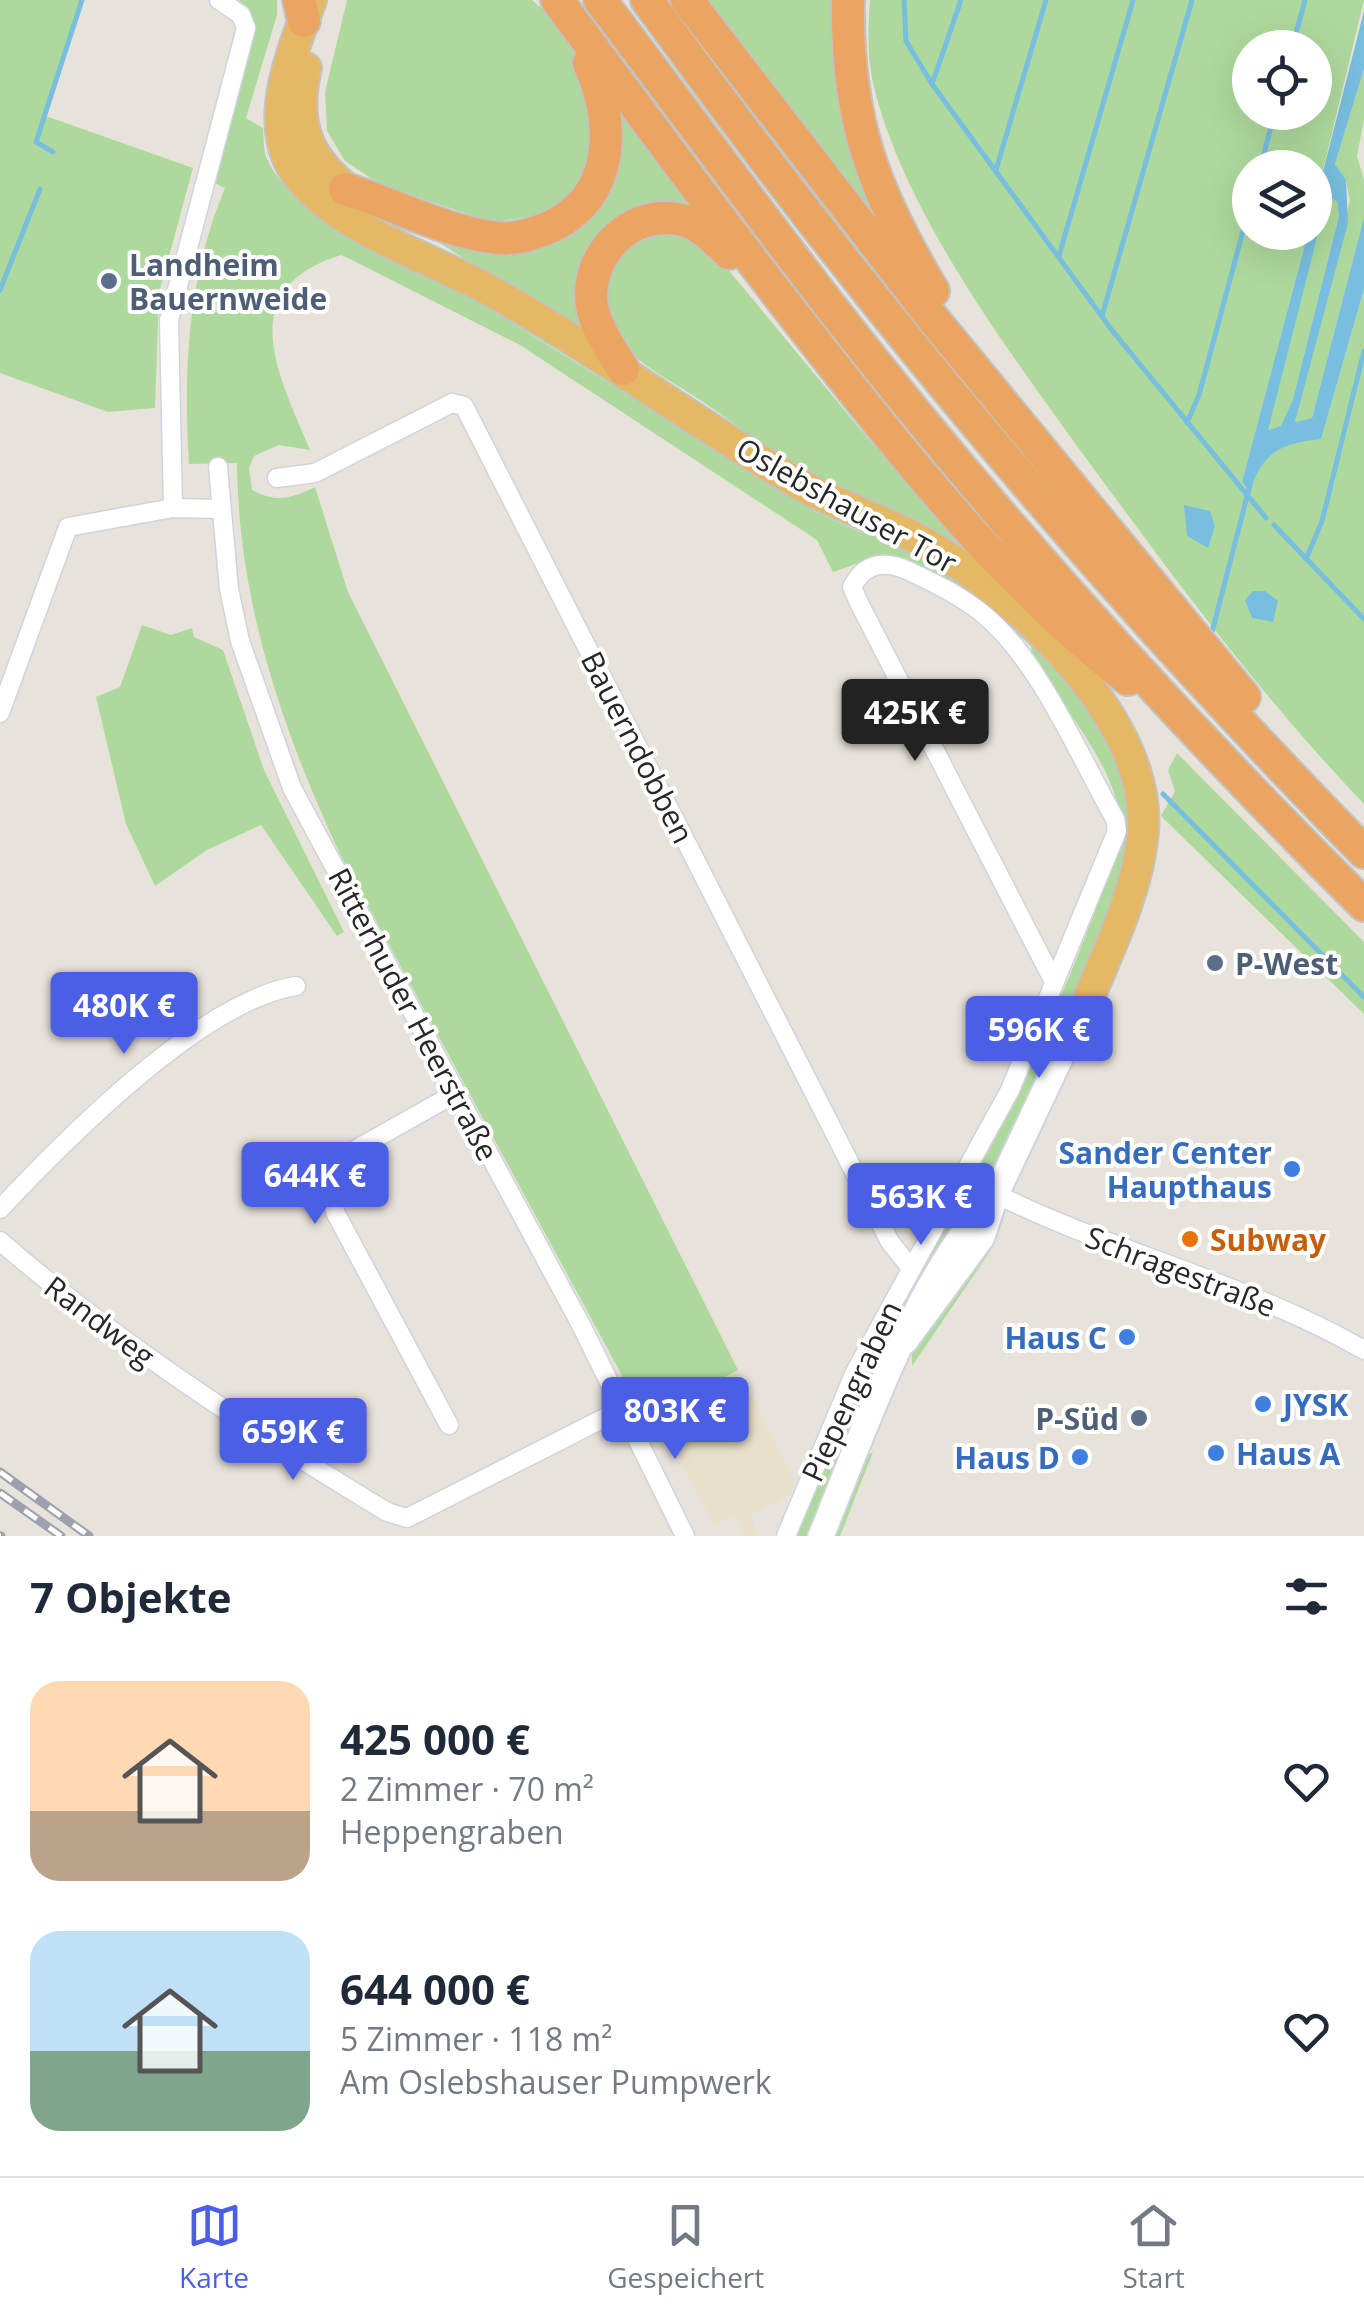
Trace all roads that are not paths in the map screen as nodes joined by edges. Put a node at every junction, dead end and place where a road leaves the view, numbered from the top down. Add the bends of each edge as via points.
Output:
1 (219, 0) edge
2 (600, 0) edge
3 (647, 0) edge
4 (688, 0) edge
5 (848, 0) edge
6 (310, 5) edge
7 (567, 13) edge
8 (346, 189) junction
9 (758, 271) junction
10 (485, 287) junction
11 (623, 369) junction
12 (998, 397) junction
13 (218, 468) dead end
14 (277, 478) dead end
15 (173, 508) junction
16 (220, 509) junction
17 (0, 713) edge
18 (1199, 733) junction
19 (1306, 792) junction
20 (1364, 852) edge
21 (1364, 905) edge
22 (1054, 982) junction
23 (296, 986) dead end
24 (1090, 997) joint
25 (456, 1093) junction
26 (996, 1194) junction
27 (0, 1209) edge
28 (0, 1241) edge
29 (910, 1267) junction
30 (1364, 1350) edge
31 (622, 1409) junction
32 (449, 1425) dead end
33 (684, 1536) edge
34 (786, 1536) edge
35 (821, 1536) edge

1 - 15 street via 242,14 246,28 169,320
2 - 18 highway via 839,317
3 - 19 highway via 865,290 972,420
4 - 12 highway
5 - 12 highway via 847,59 867,162 912,256
6 - 8 highway via 302,124 307,146
6 - 10 highway, Oslebshauser Tor via 282,96 282,144 300,178 320,198
7 - 8 highway via 602,92 607,127 605,162 593,193 564,220 533,234 500,238
7 - 9 highway
8 - 10 highway
9 - 11 highway via 734,259 708,232 678,219 648,220 614,238 595,272 592,309
9 - 18 highway via 970,530 1100,657
10 - 11 highway, Oslebshauser Tor
11 - 24 highway, Oslebshauser Tor via 822,498 908,534 950,560 1036,629 1097,692 1123,734 1139,780 1144,830 1137,870
12 - 19 highway via 1242,694
13 - 16 street, Ritterhuder Heerstraße
14 - 29 street, Bauerndobben via 315,472 452,403 464,406 890,1242
15 - 16 street
15 - 17 street via 68,527
16 - 25 street, Ritterhuder Heerstraße via 240,642 292,788
18 - 21 highway
19 - 20 highway
22 - 22 street, Piepengraben via 859,604 852,587 876,564 891,563 938,584 984,614 1037,682 1115,819 1115,840
22 - 29 street, Piepengraben via 1010,1090
23 - 27 street via 237,1010 142,1073 74,1130
24 - 26 main road, Oslebshauser Tor
25 - 31 street, Ritterhuder Heerstraße
25 - 32 street via 328,1165 334,1212
26 - 30 street, Schragestraße
26 - 35 main road, Oslebshauser Tor via 965,1228 889,1369
28 - 31 street, Randweg via 178,1380 358,1495 407,1518
29 - 34 street, Piepengraben via 855,1372
31 - 33 street, Ritterhuder Heerstraße

